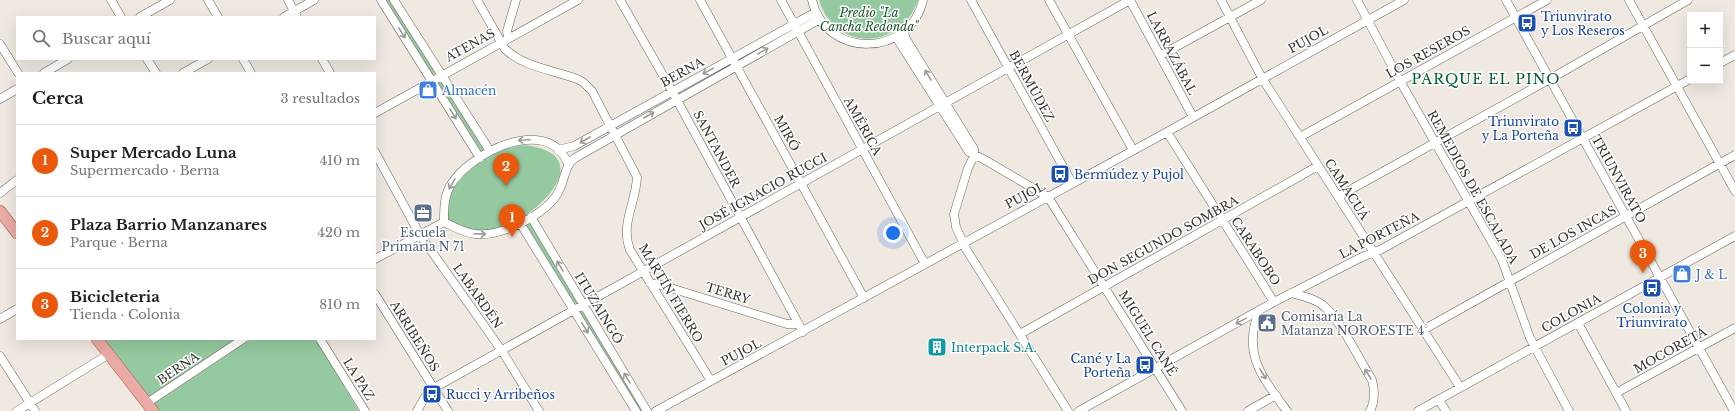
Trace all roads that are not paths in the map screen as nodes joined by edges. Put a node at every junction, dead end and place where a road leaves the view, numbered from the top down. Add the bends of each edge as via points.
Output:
1 (111, 0) edge
2 (170, 0) edge
3 (208, 0) edge
4 (288, 0) edge
5 (314, 0) edge
6 (381, 0) edge
7 (394, 0) edge
8 (477, 0) edge
9 (516, 0) edge
10 (578, 0) edge
11 (620, 0) edge
12 (700, 0) edge
13 (781, 0) edge
14 (812, 0) edge
15 (924, 0) edge
16 (971, 0) edge
17 (1049, 0) edge
18 (1130, 0) edge
19 (1221, 0) edge
20 (1261, 0) edge
21 (1357, 0) edge
22 (1404, 0) edge
23 (1506, 0) edge
24 (1548, 0) edge
25 (1629, 0) edge
26 (1688, 0) edge
27 (296, 14) edge
28 (818, 15) junction
29 (121, 16) edge
30 (142, 16) edge
31 (217, 16) edge
32 (1230, 17) junction
33 (1516, 18) junction
34 (1367, 20) junction
35 (794, 24) junction
36 (1643, 25) junction
37 (798, 32) junction
38 (904, 32) junction
39 (1069, 36) junction
40 (896, 37) junction
41 (504, 40) junction
42 (0, 44) edge
43 (1735, 54) edge
44 (1161, 55) junction
45 (732, 58) junction
46 (66, 60) edge
47 (148, 60) edge
48 (206, 60) edge
49 (244, 60) edge
50 (323, 60) edge
51 (1723, 61) edge
52 (736, 66) junction
53 (1009, 68) junction
54 (17, 72) edge
55 (46, 72) edge
56 (155, 72) edge
57 (185, 72) edge
58 (250, 72) edge
59 (329, 72) edge
60 (441, 75) junction
61 (1262, 78) junction
62 (1550, 79) junction
63 (432, 80) junction
64 (1400, 81) junction
65 (1687, 81) edge
66 (1677, 86) junction
67 (16, 90) edge
68 (672, 91) junction
69 (0, 99) edge
70 (676, 100) junction
71 (942, 105) junction
72 (376, 111) edge
73 (1193, 117) junction
74 (611, 125) junction
75 (1167, 132) junction
76 (615, 134) junction
77 (1300, 137) junction
78 (1583, 139) junction
79 (1434, 142) junction
80 (862, 149) junction
81 (558, 150) junction
82 (1133, 150) junction
83 (490, 151) junction
84 (376, 154) edge
85 (1735, 155) edge
86 (974, 156) junction
87 (480, 158) junction
88 (568, 164) junction
89 (1720, 164) junction
90 (1318, 166) junction
91 (16, 181) edge
92 (801, 183) junction
93 (1072, 183) junction
94 (1735, 191) edge
95 (0, 193) edge
96 (1339, 196) junction
97 (1048, 197) junction
98 (1468, 202) junction
99 (0, 211) edge
100 (1626, 216) junction
101 (531, 217) junction
102 (740, 218) junction
103 (1222, 221) junction
104 (444, 222) junction
105 (520, 223) junction
106 (16, 232) edge
107 (420, 235) junction
108 (1735, 236) edge
109 (963, 242) junction
110 (1373, 253) junction
111 (376, 258) edge
112 (925, 264) junction
113 (642, 271) junction
114 (1660, 277) junction
115 (1511, 280) junction
116 (650, 284) junction
117 (1104, 286) junction
118 (1291, 293) junction
119 (376, 296) edge
120 (864, 298) junction
121 (1274, 302) junction
122 (583, 304) junction
123 (16, 310) edge
124 (573, 310) junction
125 (1259, 310) junction
126 (0, 319) edge
127 (1578, 323) junction
128 (801, 328) junction
129 (1735, 328) edge
130 (1423, 330) junction
131 (1020, 334) junction
132 (98, 340) edge
133 (242, 340) edge
134 (321, 340) edge
135 (1534, 347) junction
136 (1699, 348) junction
137 (502, 350) junction
138 (109, 354) junction
139 (0, 356) edge
140 (1156, 368) junction
141 (711, 381) junction
142 (1460, 387) junction
143 (434, 388) junction
144 (1616, 393) junction
145 (1276, 395) junction
146 (1440, 400) junction
147 (30, 403) junction
148 (150, 407) edge
149 (1566, 410) edge
150 (17, 411) edge
151 (35, 411) edge
152 (365, 411) edge
153 (417, 411) edge
154 (448, 411) edge
155 (539, 411) edge
156 (636, 411) edge
157 (647, 411) edge
158 (656, 411) edge
159 (1068, 411) edge
160 (1079, 411) edge
161 (1182, 411) edge
162 (1248, 411) edge
163 (1287, 411) edge
164 (1370, 411) edge
165 (1418, 411) edge
166 (1446, 411) edge
167 (1626, 411) edge
168 (1734, 411) edge

1 - 29 street
2 - 30 street
3 - 31 street
4 - 27 street
5 - 27 street
6 -> 63 street
7 - 60 street
8 - 41 street, MARTÍN FIERRO
9 - 41 street
10 - 41 street, ATENAS
11 - 68 street, SANTANDER
12 - 45 street, MIRÓ
13 - 35 street, AMÉRICA
14 - 28 street
15 - 38 street via 915,19
16 - 53 street, BERMÚDEZ
17 - 39 street
18 - 39 street, JOSÉ IGNACIO RUCCI
18 - 44 street, LARRAZÁBAL
19 - 32 street, CAMACUÁ
20 - 32 street
21 - 34 street, REMEDIOS DE ESCALADA
22 - 34 street, PUJOL
23 - 33 street, TRIUNVIRATO
24 - 33 street, LOS RESEROS
25 - 36 street
26 - 36 street
28 - 35 street, BERNA
28 - 37 street, BERNA
28 - 40 street via 839,37 855,43 880,43
32 - 44 street
32 - 61 street, CAMACUÁ
33 - 62 street, TRIUNVIRATO
33 - 64 street, LOS RESEROS
34 - 61 street, PUJOL
34 - 64 street, REMEDIOS DE ESCALADA
35 - 37 street, AMÉRICA
35 - 45 street, BERNA
36 - 62 street
36 - 66 street
52 -> 37 street, BERNA
37 - 80 street, AMÉRICA
38 - 40 street
71 -> 38 street
39 - 53 street, JOSÉ IGNACIO RUCCI
39 - 82 street
40 - 71 street
41 - 60 street, ATENAS
41 - 74 street, MARTÍN FIERRO via 505,49 517,58 583,82 592,91
42 - 54 street
43 - 51 street
44 - 73 street, LARRAZÁBAL
45 - 52 street, MIRÓ
45 -> 68 street, BERNA
46 - 55 street
47 - 56 street
48 - 57 street
49 - 58 street
50 - 59 street
52 - 70 street, BERNA
52 - 92 street, MIRÓ
53 - 71 street, JOSÉ IGNACIO RUCCI
53 - 93 street, BERMÚDEZ
60 - 63 street, ATENAS
60 - 83 street
61 - 73 street, PUJOL
61 - 77 street, CAMACUÁ
62 - 78 street, TRIUNVIRATO
62 - 79 street
63 - 72 street, ATENAS
63 -> 87 street
64 - 77 street, LOS RESEROS
64 - 79 street, REMEDIOS DE ESCALADA
65 - 66 street, LA PORTEÑA
66 - 78 street, LA PORTEÑA
66 - 89 street
67 - 69 street
68 - 70 street, SANTANDER
68 - 74 street, BERNA
76 -> 70 street, BERNA
70 - 102 street, SANTANDER
71 - 80 street, JOSÉ IGNACIO RUCCI
71 - 86 street via 974,149
73 - 75 street, PUJOL
74 - 76 street, MARTÍN FIERRO
74 -> 81 street, BERNA via 574,146
75 - 82 street, PUJOL
75 - 103 street, CARABOBO
76 - 88 street, BERNA
76 - 113 street, MARTÍN FIERRO via 637,177 626,230 628,244
77 - 90 street, CAMACUÁ
78 - 98 street, LA PORTEÑA
78 - 100 street, TRIUNVIRATO
79 - 96 street
79 - 98 street, REMEDIOS DE ESCALADA
80 - 92 street, JOSÉ IGNACIO RUCCI
80 - 112 street, AMÉRICA
81 -> 83 street via 540,142 525,140 507,143
81 - 88 street
82 - 93 street, PUJOL
83 - 87 street
84 - 107 street, LABARDÉN
85 - 89 street, DE LOS INCAS
86 - 97 street, MIGUEL CANÉ
86 - 109 street via 954,214 956,227
87 -> 104 street via 461,173 450,187 446,197
88 - 101 street via 562,185 555,197
89 - 94 street
89 - 100 street, DE LOS INCAS
90 - 96 street, CAMACUÁ
90 - 103 street, DON SEGUNDO SOMBRA
91 - 95 street
92 - 102 street, JOSÉ IGNACIO RUCCI
92 - 120 street, MIRÓ
93 - 97 street, PUJOL
96 - 110 street, CAMACUÁ
97 - 109 street, PUJOL
97 - 117 street, MIGUEL CANÉ
98 - 110 street, LA PORTEÑA
98 - 115 street, REMEDIOS DE ESCALADA
99 - 106 main road
100 - 114 street, TRIUNVIRATO
100 - 115 street, DE LOS INCAS
101 - 105 street
122 -> 101 street, ITUZAINGÓ
102 - 113 street, JOSÉ IGNACIO RUCCI
102 - 128 street, SANTANDER
103 - 117 street, DON SEGUNDO SOMBRA
103 - 121 street, CARABOBO
104 -> 105 street via 476,234 497,233
104 - 107 street
105 - 124 street, ITUZAINGÓ
107 - 111 street
107 - 137 street, LABARDÉN
108 - 114 street, COLONIA
109 - 112 street, PUJOL
109 - 131 street
110 - 118 street, LA PORTEÑA
110 - 130 street, CAMACUÁ
112 - 120 street, PUJOL
113 - 116 street, MARTÍN FIERRO
113 - 122 street, JOSÉ IGNACIO RUCCI
114 - 127 street, COLONIA
114 - 136 street, TRIUNVIRATO
115 - 130 street, DE LOS INCAS
115 - 135 street, REMEDIOS DE ESCALADA
116 - 128 street, TERRY via 661,285
116 - 141 street, MARTÍN FIERRO
117 - 131 street, DON SEGUNDO SOMBRA
117 - 140 street, MIGUEL CANÉ
118 - 121 street, LA PORTEÑA
164 -> 118 street via 1374,398 1372,380 1338,324 1321,304
119 - 143 street, ARRIBEÑOS
120 - 128 street, PUJOL
121 - 125 street, LA PORTEÑA
122 - 124 street, JOSÉ IGNACIO RUCCI
157 -> 122 street, ITUZAINGÓ
123 - 126 street
124 - 137 street, JOSÉ IGNACIO RUCCI
124 -> 156 street, ITUZAINGÓ
125 -> 140 street, LA PORTEÑA
125 -> 145 street via 1252,334 1253,357
127 - 135 street, COLONIA
127 - 144 street
128 - 141 street, PUJOL
129 - 136 street, MOCORETÁ
130 - 142 street, CAMACUÁ
131 - 159 street
132 - 138 main road
133 - 148 street, BERNA
134 - 152 street, LA PAZ
135 - 142 street, COLONIA
135 - 149 street, REMEDIOS DE ESCALADA
136 - 144 street, MOCORETÁ
136 - 168 street, TRIUNVIRATO
137 - 143 street, JOSÉ IGNACIO RUCCI
137 - 155 street, LABARDÉN
138 - 147 street
138 - 148 main road
139 - 147 street
140 - 160 street, LA PORTEÑA
140 - 161 street, MIGUEL CANÉ
141 - 158 street, PUJOL
142 - 146 street, COLONIA
143 - 153 street, JOSÉ IGNACIO RUCCI
143 - 154 street, ARRIBEÑOS
144 - 167 street
145 - 162 street
145 - 163 street
146 - 165 street, COLONIA
146 - 166 street
147 - 150 street
147 - 151 street

